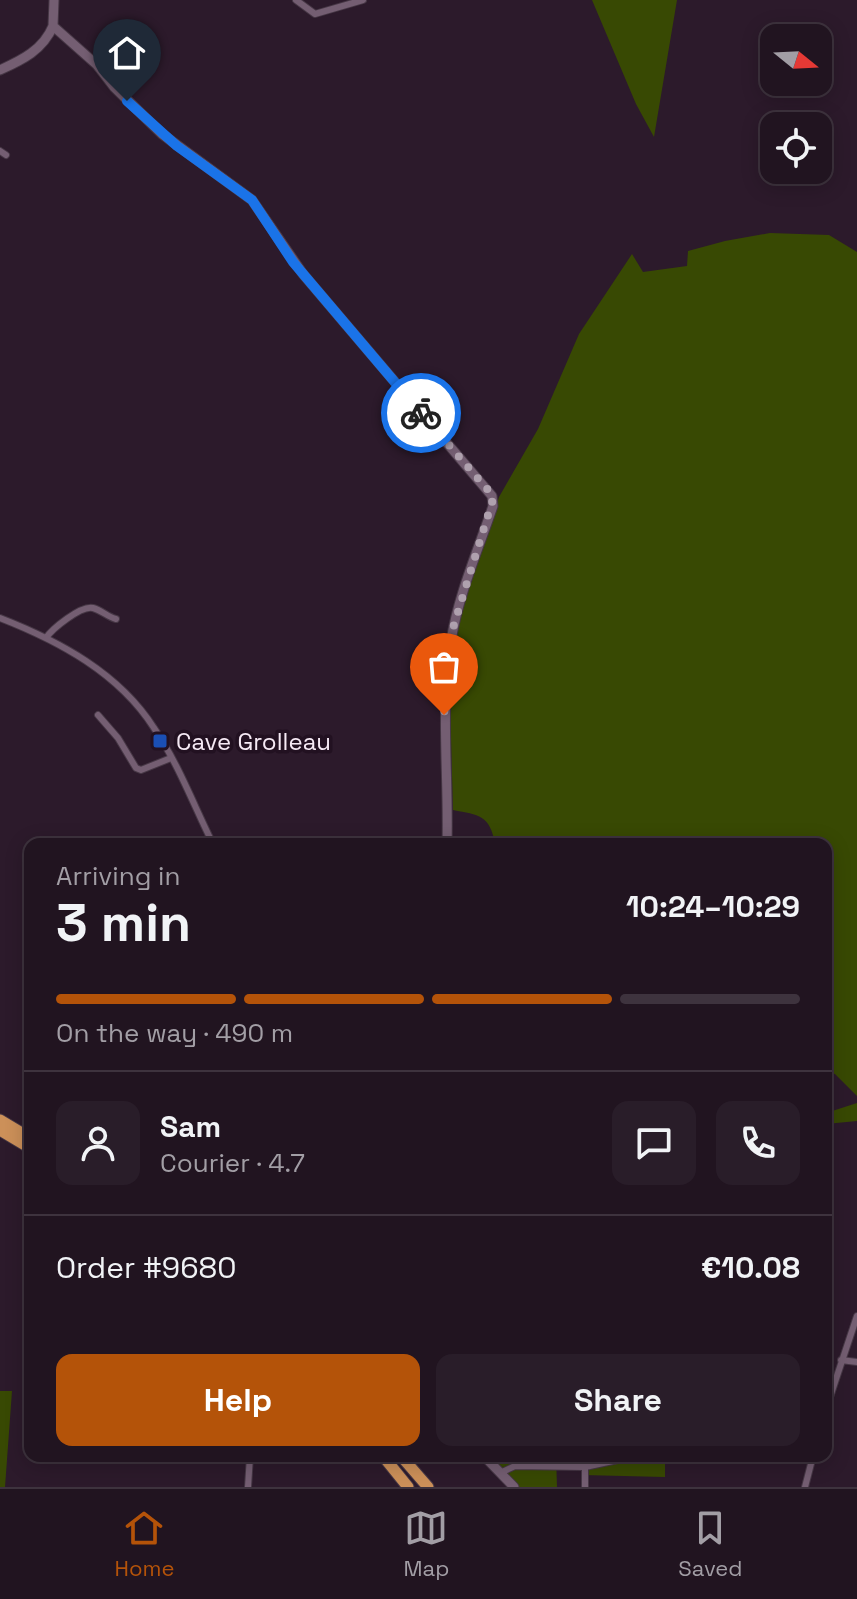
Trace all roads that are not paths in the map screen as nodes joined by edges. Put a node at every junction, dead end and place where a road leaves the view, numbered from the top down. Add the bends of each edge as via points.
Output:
1 (54, 0) edge
2 (296, 0) edge
3 (363, 0) edge
4 (53, 26) junction
5 (0, 70) edge
6 (0, 618) edge
7 (116, 619) dead end
8 (46, 638) junction
9 (98, 715) dead end
10 (171, 758) junction
11 (210, 838) edge
12 (447, 838) edge
13 (0, 1120) edge
14 (0, 1130) edge
15 (24, 1134) edge
16 (24, 1144) edge
17 (857, 1316) edge
18 (841, 1360) junction
19 (857, 1362) edge
20 (832, 1382) edge
21 (250, 1462) edge
22 (381, 1462) edge
23 (388, 1462) edge
24 (400, 1462) edge
25 (406, 1462) edge
26 (490, 1462) edge
27 (585, 1462) edge
28 (608, 1462) edge
29 (811, 1462) edge
30 (585, 1467) junction
31 (500, 1473) junction
32 (248, 1487) edge
33 (398, 1487) edge
34 (408, 1487) edge
35 (419, 1487) edge
36 (428, 1487) edge
37 (514, 1487) edge
38 (585, 1487) edge
39 (805, 1487) edge

1 - 4 street
2 - 3 street via 315,14
4 - 5 street via 33,53
4 - 12 street via 177,146 252,200 303,274 492,496 449,650 444,715
6 - 8 street
7 - 8 street via 85,608
8 - 10 street via 99,669 127,694
9 - 10 street via 136,768
10 - 11 street
13 - 15 highway
14 - 16 highway
17 - 18 street
18 - 19 street
18 - 20 street
21 - 32 street
22 - 33 highway
23 - 34 highway
24 - 35 highway
25 - 36 highway
26 - 31 street
27 - 30 street
28 - 30 street
29 - 39 street
30 - 31 street via 515,1466
30 - 38 street
31 - 37 street

